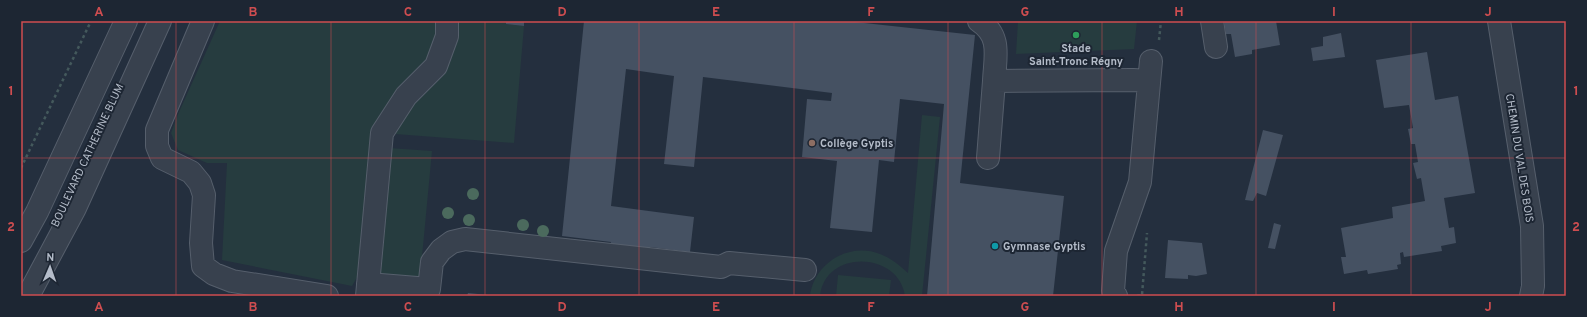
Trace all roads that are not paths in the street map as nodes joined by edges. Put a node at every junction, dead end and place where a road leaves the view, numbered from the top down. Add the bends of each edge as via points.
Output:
1 (114, 21) edge
2 (126, 21) edge
3 (148, 21) edge
4 (160, 21) edge
5 (203, 21) edge
6 (446, 21) edge
7 (979, 21) edge
8 (1212, 21) edge
9 (1499, 21) edge
10 (1216, 47) dead end
11 (994, 81) junction
12 (988, 158) dead end
13 (21, 213) edge
14 (21, 241) edge
15 (805, 270) dead end
16 (21, 288) edge
17 (367, 290) edge
18 (28, 296) edge
19 (327, 296) edge
20 (1116, 296) edge
21 (1531, 296) edge

1 - 13 street
2 - 14 street, BOULEVARD CATHERINE BLUM
3 - 16 street, BOULEVARD CATHERINE BLUM via 62,212
4 - 18 street via 75,208
5 - 19 street via 158,130 157,146 162,158 191,172 200,183 204,195 201,243 203,266 214,274 232,281
6 - 17 street via 447,36 436,66 406,96 382,133
7 - 11 street via 989,27 996,44
8 - 10 street
9 - 21 street, CHEMIN DU VAL DES BOIS via 1532,226
11 - 12 street
11 - 20 street via 1133,80 1153,62 1140,182 1116,251 1113,291
15 - 17 street via 729,263 721,267 465,239 452,242 441,250 432,262 429,289

